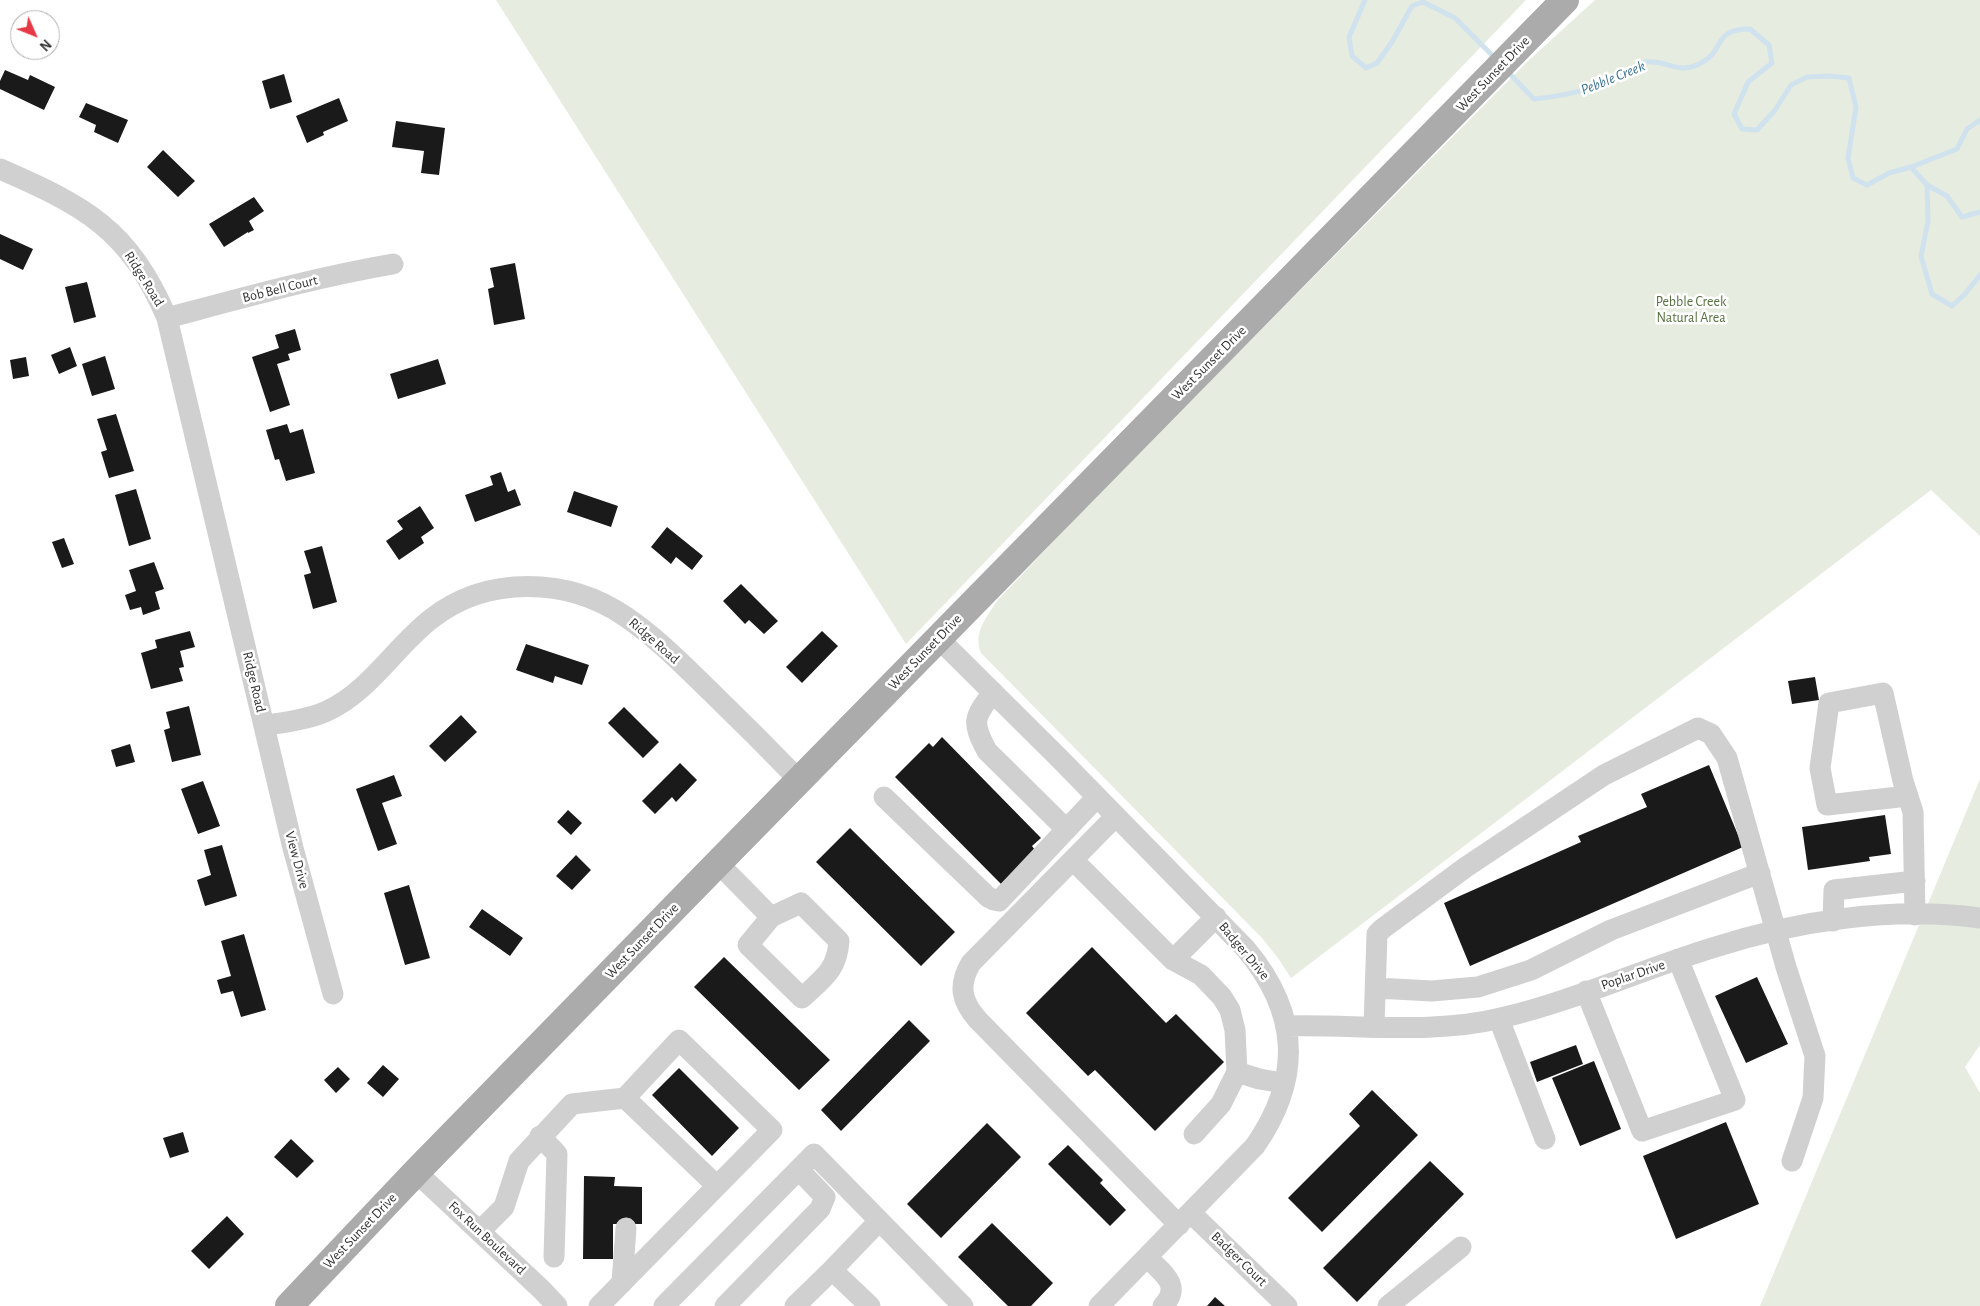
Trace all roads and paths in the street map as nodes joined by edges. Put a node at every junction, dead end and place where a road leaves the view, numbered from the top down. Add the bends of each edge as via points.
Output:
1 (1565, 0) edge
2 (0, 169) edge
3 (393, 264) dead end
4 (167, 318) junction
5 (938, 638) junction
6 (993, 692) junction
7 (264, 726) junction
8 (799, 780) junction
9 (1908, 796) junction
10 (884, 797) dead end
11 (1097, 797) junction
12 (1116, 816) junction
13 (1066, 829) junction
14 (1073, 860) junction
15 (718, 863) junction
16 (1760, 873) junction
17 (1914, 881) junction
18 (1916, 915) junction
19 (771, 917) junction
20 (1216, 917) junction
21 (1980, 918) edge
22 (1833, 920) junction
23 (1776, 930) junction
24 (1678, 959) junction
25 (1173, 960) junction
26 (1376, 988) junction
27 (1586, 991) junction
28 (333, 994) dead end
29 (1499, 1019) junction
30 (1286, 1026) junction
31 (1374, 1026) junction
32 (1237, 1072) junction
33 (1284, 1083) junction
34 (625, 1098) junction
35 (1194, 1134) dead end
36 (540, 1136) junction
37 (1545, 1139) dead end
38 (1792, 1161) dead end
39 (799, 1170) junction
40 (416, 1172) junction
41 (717, 1186) junction
42 (1185, 1219) junction
43 (879, 1221) junction
44 (626, 1228) dead end
45 (480, 1231) junction
46 (1461, 1247) dead end
47 (554, 1257) dead end
48 (1147, 1257) junction
49 (832, 1270) junction
50 (622, 1283) junction
51 (289, 1306) edge
52 (557, 1306) edge
53 (599, 1306) edge
54 (664, 1306) edge
55 (725, 1306) edge
56 (795, 1306) edge
57 (870, 1306) edge
58 (963, 1306) edge
59 (1099, 1306) edge
60 (1163, 1306) edge
61 (1288, 1306) edge
62 (1388, 1306) edge

1 - 5 main road, West Sunset Drive
2 - 4 street, Ridge Road via 52,192 102,223 136,260
3 - 4 street, Bob Bell Court via 290,286
4 - 7 street, Ridge Road
5 - 6 street, Badger Drive
5 - 8 main road, West Sunset Drive
6 - 11 street, Badger Drive
6 - 13 street via 978,712 976,722 987,751
7 - 8 street, Ridge Road via 326,712 342,702 432,618 464,599 501,588 536,586 566,590 624,616 695,677
7 - 28 street, View Drive
8 - 15 main road, West Sunset Drive
9 - 9 street via 1883,693 1828,703 1820,768 1827,805
9 - 17 street via 1913,812
10 - 13 street via 994,900 1000,901
11 - 12 street, Badger Drive
11 - 13 street
12 - 14 street, Badger Court
12 - 20 street, Badger Drive
14 - 25 street
14 - 42 street, Badger Court via 971,963 963,983 965,1002 978,1020
15 - 19 street
15 - 40 main road, West Sunset Drive
16 - 23 street
16 - 26 street via 1611,930 1531,970 1478,987 1432,991
16 - 26 street via 1727,758 1711,734 1698,728 1604,775 1466,867 1382,928 1377,934
17 - 18 street
17 - 22 street via 1834,890
18 - 21 street, Poplar Drive
18 - 22 street, Poplar Drive
19 - 19 street via 800,904 839,941 838,956 830,971 802,998 748,945
20 - 25 street
20 - 30 street, Badger Drive via 1261,967 1280,1003
22 - 23 street, Poplar Drive
23 - 24 street, Poplar Drive
23 - 38 street via 1815,1056 1813,1098
24 - 27 street, Poplar Drive
24 - 27 street via 1735,1100 1642,1131
25 - 32 street via 1201,975 1230,1010 1235,1030
26 - 31 street
27 - 29 street, Poplar Drive
29 - 31 street, Poplar Drive via 1428,1028
29 - 37 street
30 - 31 street, Poplar Drive
30 - 33 street, Badger Drive via 1288,1057
32 - 33 street
32 - 35 street via 1221,1104
33 - 42 street, Badger Drive via 1269,1126 1255,1146
34 - 36 street via 572,1104
34 - 41 street
34 - 41 street via 679,1040 772,1130
36 - 45 street via 519,1161 504,1207
36 - 47 street via 557,1154
39 - 43 street via 814,1154
39 - 54 street
39 - 55 street via 825,1197 820,1209
40 - 45 street, Fox Run Boulevard
40 - 51 main road, West Sunset Drive
41 - 50 street
42 - 48 street, Badger Drive
42 - 61 street, Badger Court
43 - 49 street
43 - 58 street
44 - 50 street
45 - 52 street, Fox Run Boulevard
46 - 62 street
48 - 59 street, Badger Drive
48 - 60 street via 1172,1287
49 - 56 street
49 - 57 street
50 - 53 street

